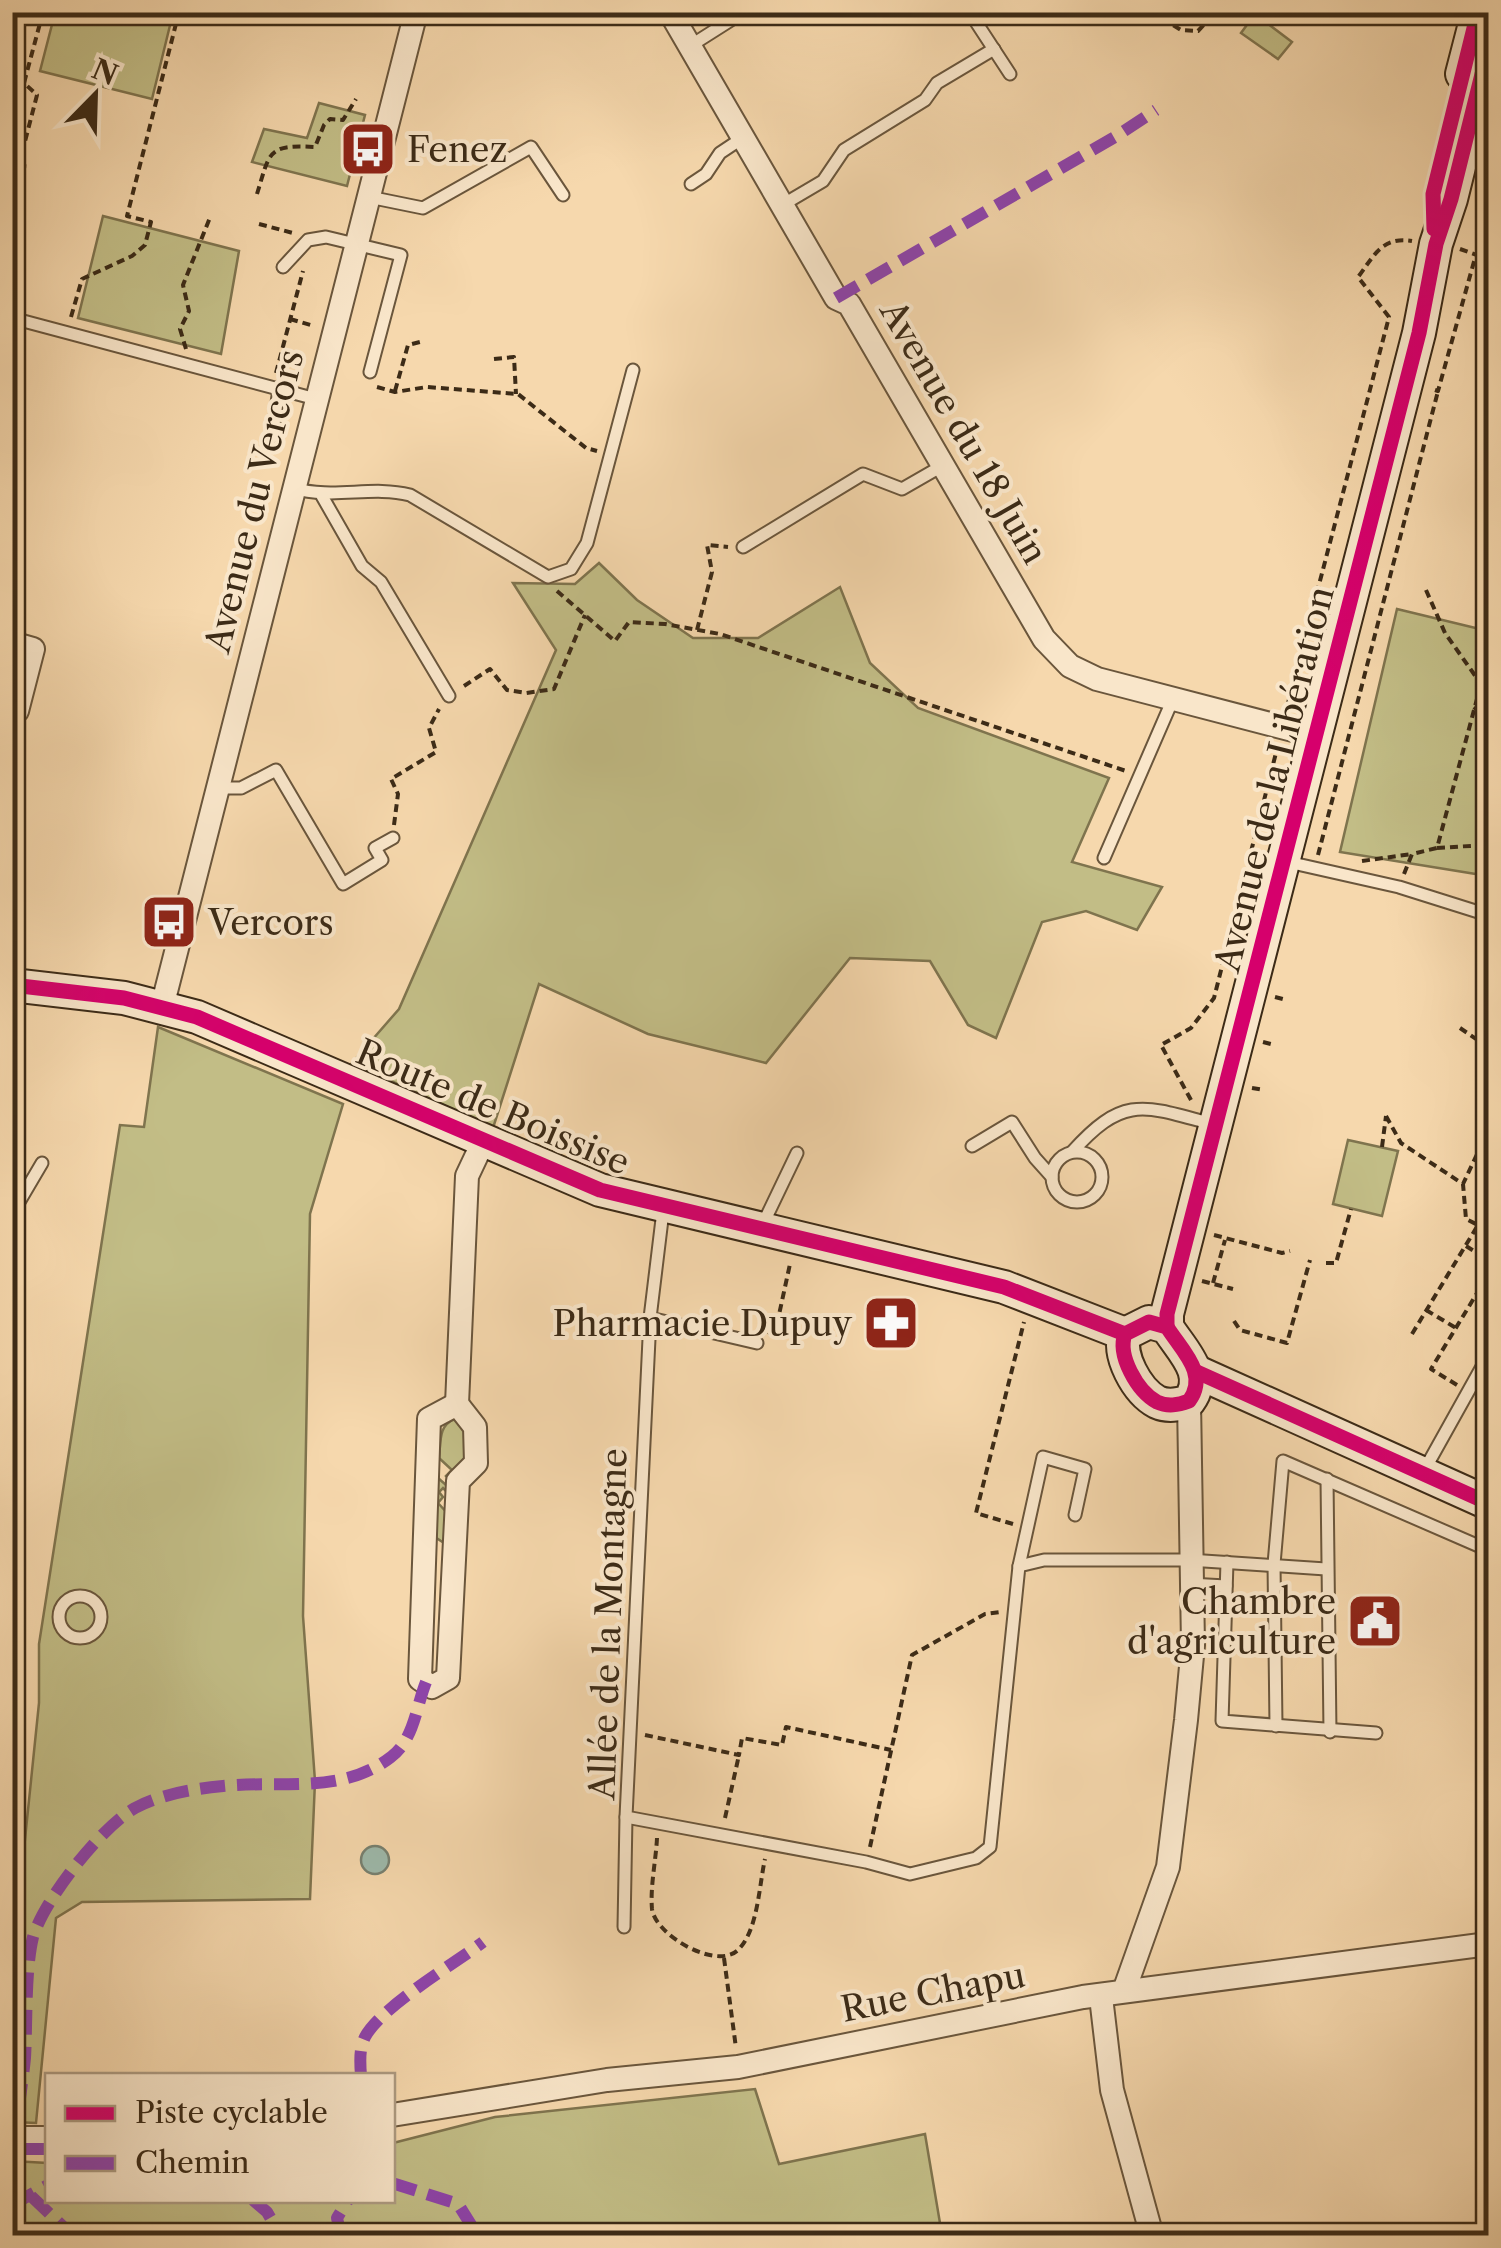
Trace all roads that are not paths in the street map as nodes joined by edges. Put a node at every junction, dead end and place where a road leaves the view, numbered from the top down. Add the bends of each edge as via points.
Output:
1 (416, 12) edge
2 (670, 12) edge
3 (1478, 12) edge
4 (731, 20) dead end
5 (976, 22) dead end
6 (690, 46) junction
7 (994, 49) junction
8 (1488, 50) edge
9 (1010, 74) dead end
10 (744, 137) junction
11 (691, 184) dead end
12 (563, 195) dead end
13 (369, 197) junction
14 (784, 204) junction
15 (358, 243) junction
16 (1436, 244) junction
17 (283, 267) dead end
18 (12, 318) edge
19 (633, 370) dead end
20 (369, 378) road end
21 (275, 388) junction
22 (316, 400) junction
23 (272, 437) dead end
24 (942, 466) junction
25 (294, 488) junction
26 (322, 496) junction
27 (743, 548) road end
28 (12, 643) edge
29 (449, 696) road end
30 (1172, 699) junction
31 (12, 710) edge
32 (1316, 736) junction
33 (218, 788) junction
34 (392, 838) road end
35 (1104, 858) dead end
36 (1293, 863) junction
37 (1488, 914) edge
38 (12, 985) edge
39 (162, 1007) junction
40 (1205, 1122) junction
41 (484, 1140) junction
42 (972, 1146) dead end
43 (1072, 1152) junction
44 (797, 1153) dead end
45 (42, 1162) dead end
46 (1052, 1178) junction
47 (664, 1206) junction
48 (12, 1214) edge
49 (760, 1229) junction
50 (650, 1318) junction
51 (1167, 1327) junction
52 (1125, 1334) junction
53 (757, 1342) road end
54 (1488, 1356) edge
55 (1193, 1387) junction
56 (457, 1404) junction
57 (1422, 1473) junction
58 (1327, 1479) junction
59 (1488, 1503) edge
60 (1075, 1515) dead end
61 (1488, 1550) edge
62 (1227, 1562) junction
63 (1274, 1564) junction
64 (1019, 1566) junction
65 (1326, 1569) junction
66 (1189, 1572) junction
67 (1226, 1586) junction
68 (1276, 1726) junction
69 (1330, 1732) junction
70 (1376, 1733) dead end
71 (626, 1817) junction
72 (624, 1927) dead end
73 (1488, 1944) edge
74 (1112, 1994) junction
75 (395, 2115) edge
76 (12, 2138) edge
77 (45, 2138) edge
78 (1152, 2236) edge

1 - 13 street, Avenue du Vercors
2 - 6 street, Avenue du 18 Juin
3 - 16 street, Avenue de la Libération via 1433,194
4 - 6 lane
5 - 7 lane
6 - 10 street, Avenue du 18 Juin
7 - 9 lane
7 - 14 lane via 844,150 822,181
8 - 16 street, Avenue de la Libération
10 - 11 lane
10 - 14 street, Avenue du 18 Juin
12 - 13 lane via 531,147 423,208
13 - 15 street, Avenue du Vercors
14 - 24 street, Avenue du 18 Juin
15 - 17 lane via 308,240
15 - 20 lane via 400,254
15 - 22 street, Avenue du Vercors
16 - 32 street, Avenue de la Libération
18 - 21 lane
19 - 26 lane via 588,543 571,570 548,576 410,495 392,490
21 - 22 lane
21 - 23 lane
22 - 25 street, Avenue du Vercors
24 - 27 lane via 902,488 864,474
24 - 30 street, Avenue du 18 Juin via 1044,639 1070,666
25 - 26 lane
25 - 33 street, Avenue du Vercors
26 - 29 lane
28 - 31 street via 33,649 17,712
30 - 32 street, Avenue du 18 Juin
30 - 35 lane
32 - 36 street, Avenue de la Libération
33 - 34 lane via 241,788 276,770 343,884 382,860 375,848
33 - 39 street, Avenue du Vercors
36 - 37 lane
36 - 40 street, Avenue de la Libération
38 - 39 street, Route de Boissise
39 - 41 street, Route de Boissise via 288,1053
40 - 43 lane via 1154,1108 1118,1112
40 - 51 street, Avenue de la Libération
41 - 47 street, Route de Boissise via 600,1190
41 - 56 street via 467,1176
42 - 46 lane via 1012,1122
43 - 46 lane via 1057,1161
43 - 46 lane via 1089,1155 1100,1168 1096,1193 1082,1202 1065,1199
44 - 49 lane
45 - 48 lane
47 - 49 street, Route de Boissise
47 - 50 lane, Allée de la Montagne
49 - 52 street, Route de Boissise via 1030,1296
50 - 53 lane
50 - 71 lane, Allée de la Montagne
51 - 52 street via 1149,1322
51 - 55 street
52 - 55 street via 1124,1359 1146,1393 1172,1405
54 - 57 lane
55 - 57 street
55 - 66 street
56 - 56 street via 429,1420 420,1679 432,1687 448,1678 458,1481 476,1463 475,1427
57 - 59 street
58 - 61 lane
58 - 63 lane via 1283,1461
58 - 65 lane
60 - 64 lane, Allée de la Montagne via 1085,1469 1043,1457
62 - 63 lane
62 - 66 lane
62 - 67 lane
63 - 65 lane
63 - 68 lane
64 - 66 lane via 1044,1560
64 - 71 lane, Allée de la Montagne via 990,1847 976,1858 910,1874
65 - 69 lane
66 - 67 lane
66 - 74 street via 1192,1645 1168,1867
67 - 68 lane via 1222,1721
68 - 69 lane
69 - 70 lane
71 - 72 lane
73 - 74 street, Rue Chapu
74 - 75 street, Rue Chapu via 738,2067 607,2080
74 - 78 street via 1112,2090
76 - 77 street

